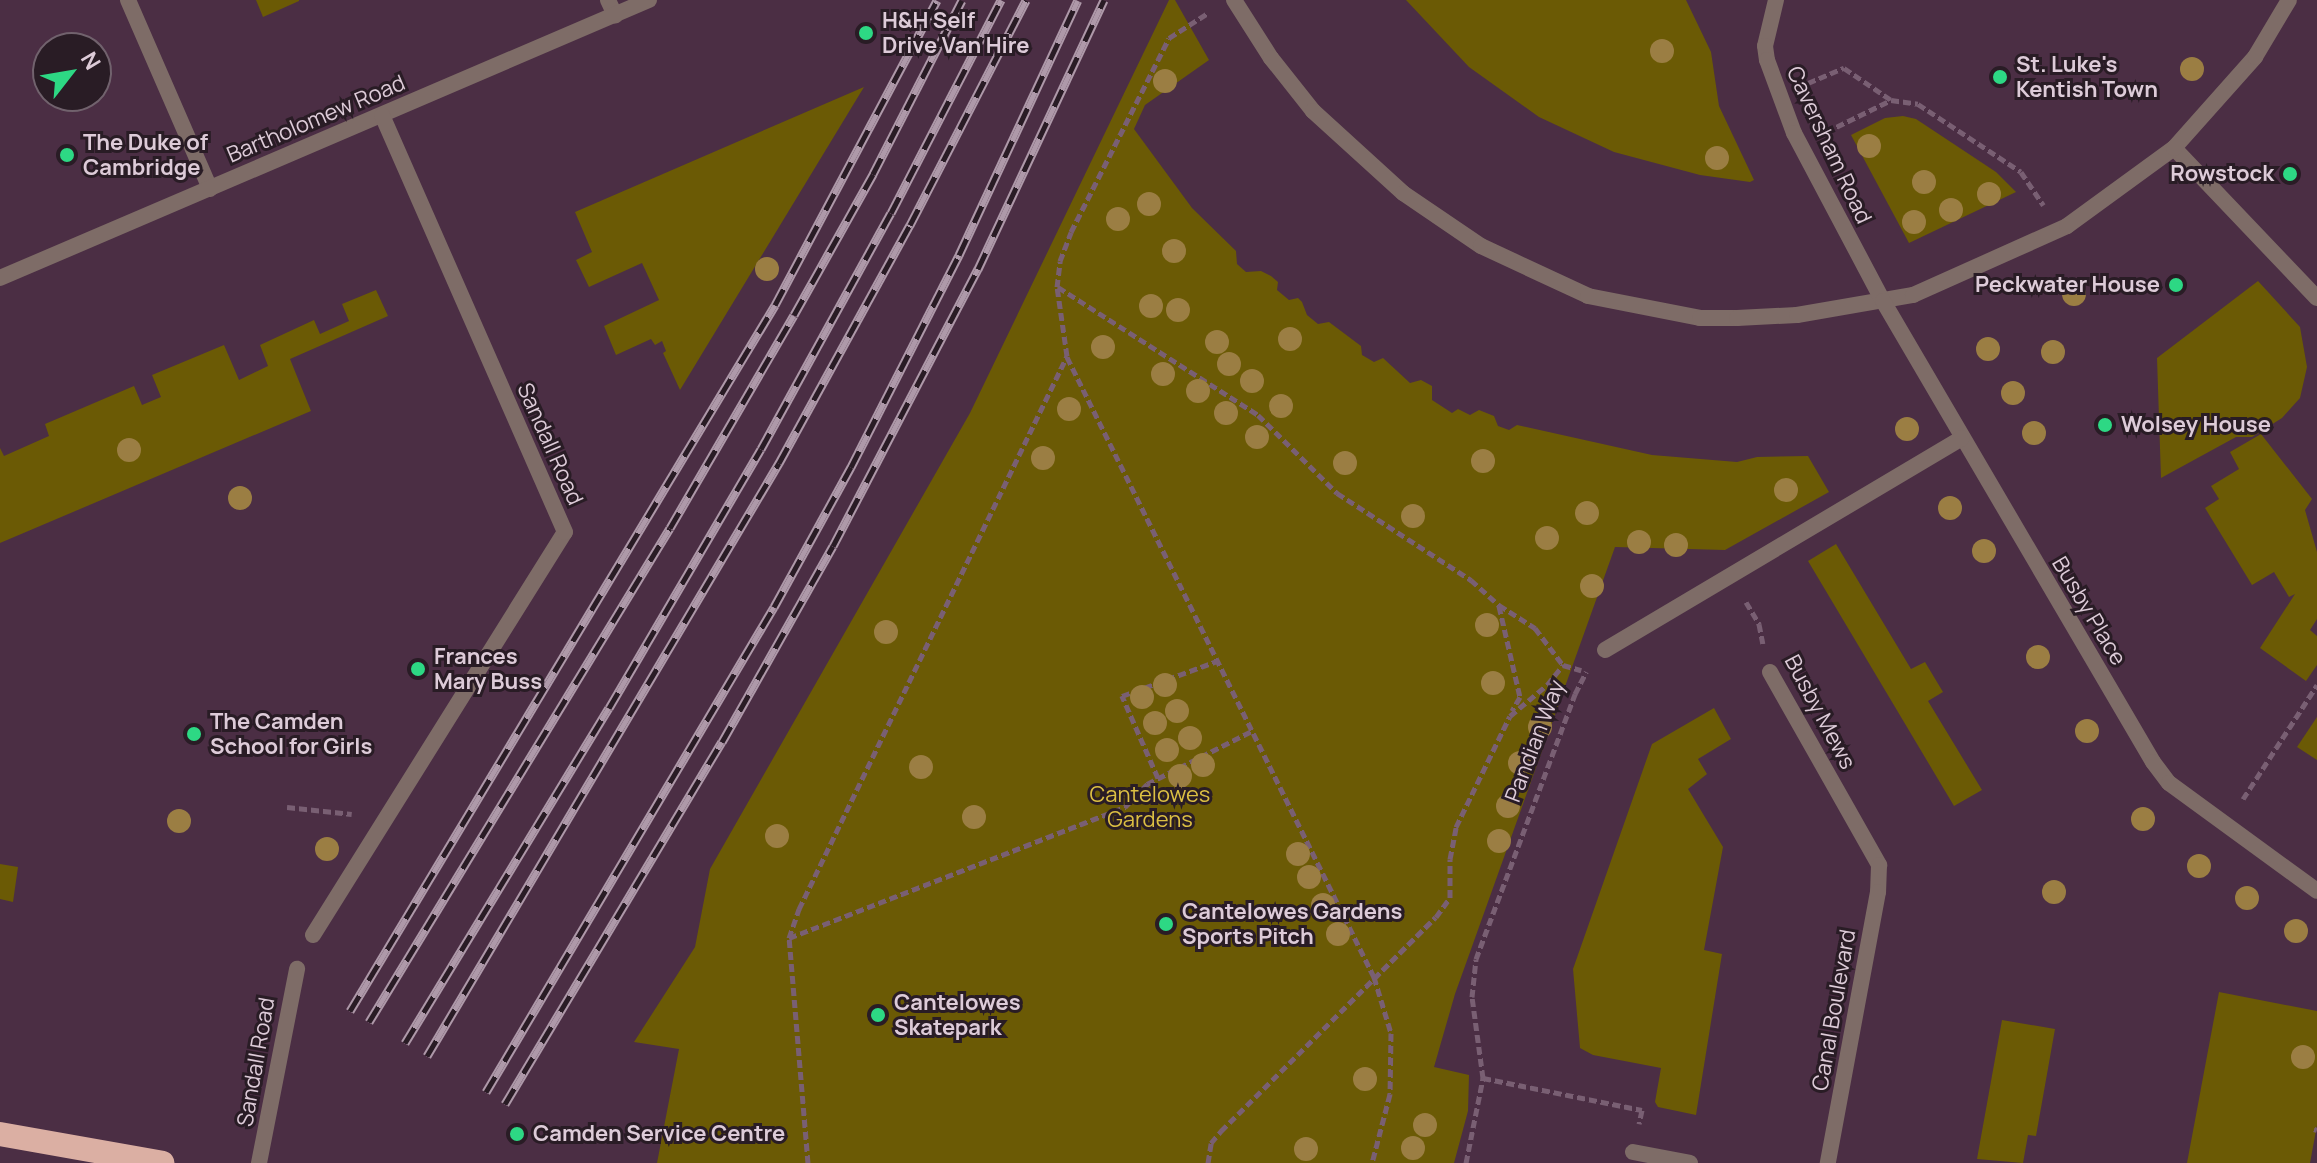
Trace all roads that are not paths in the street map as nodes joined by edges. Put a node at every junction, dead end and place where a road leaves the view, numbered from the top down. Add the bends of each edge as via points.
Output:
1 (128, 0) edge
2 (649, 0) edge
3 (1234, 0) edge
4 (1776, 0) edge
5 (2289, 0) edge
6 (611, 8) edge
7 (382, 115) junction
8 (2174, 148) junction
9 (210, 189) junction
10 (0, 278) edge
11 (2317, 298) edge
12 (1883, 301) junction
13 (1962, 438) junction
14 (1605, 650) road end
15 (1770, 672) road end
16 (1879, 865) joint
17 (2317, 891) edge
18 (313, 935) dead end
19 (297, 969) dead end
20 (0, 1134) edge
21 (1633, 1152) road end
22 (162, 1163) edge
23 (259, 1163) edge
24 (1690, 1163) edge
25 (1828, 1163) edge

1 - 9 street
2 - 6 street, Bartholomew Road
3 - 12 street via 1313,111 1403,193 1512,263 1588,296 1700,318 1768,318
4 - 12 street, Caversham Road via 1765,46 1778,96
5 - 8 street via 2255,57
6 - 7 street, Bartholomew Road
7 - 9 street, Bartholomew Road
7 - 18 street, Sandall Road via 565,532
8 - 11 street
8 - 12 street via 2058,231 1956,278
9 - 10 street, Bartholomew Road
12 - 13 street, Busby Place
13 - 14 street
13 - 17 street, Busby Place via 2169,783
15 - 16 street, Busby Mews
16 - 25 street, Canal Boulevard
19 - 23 street, Sandall Road
20 - 22 highway
21 - 24 street

